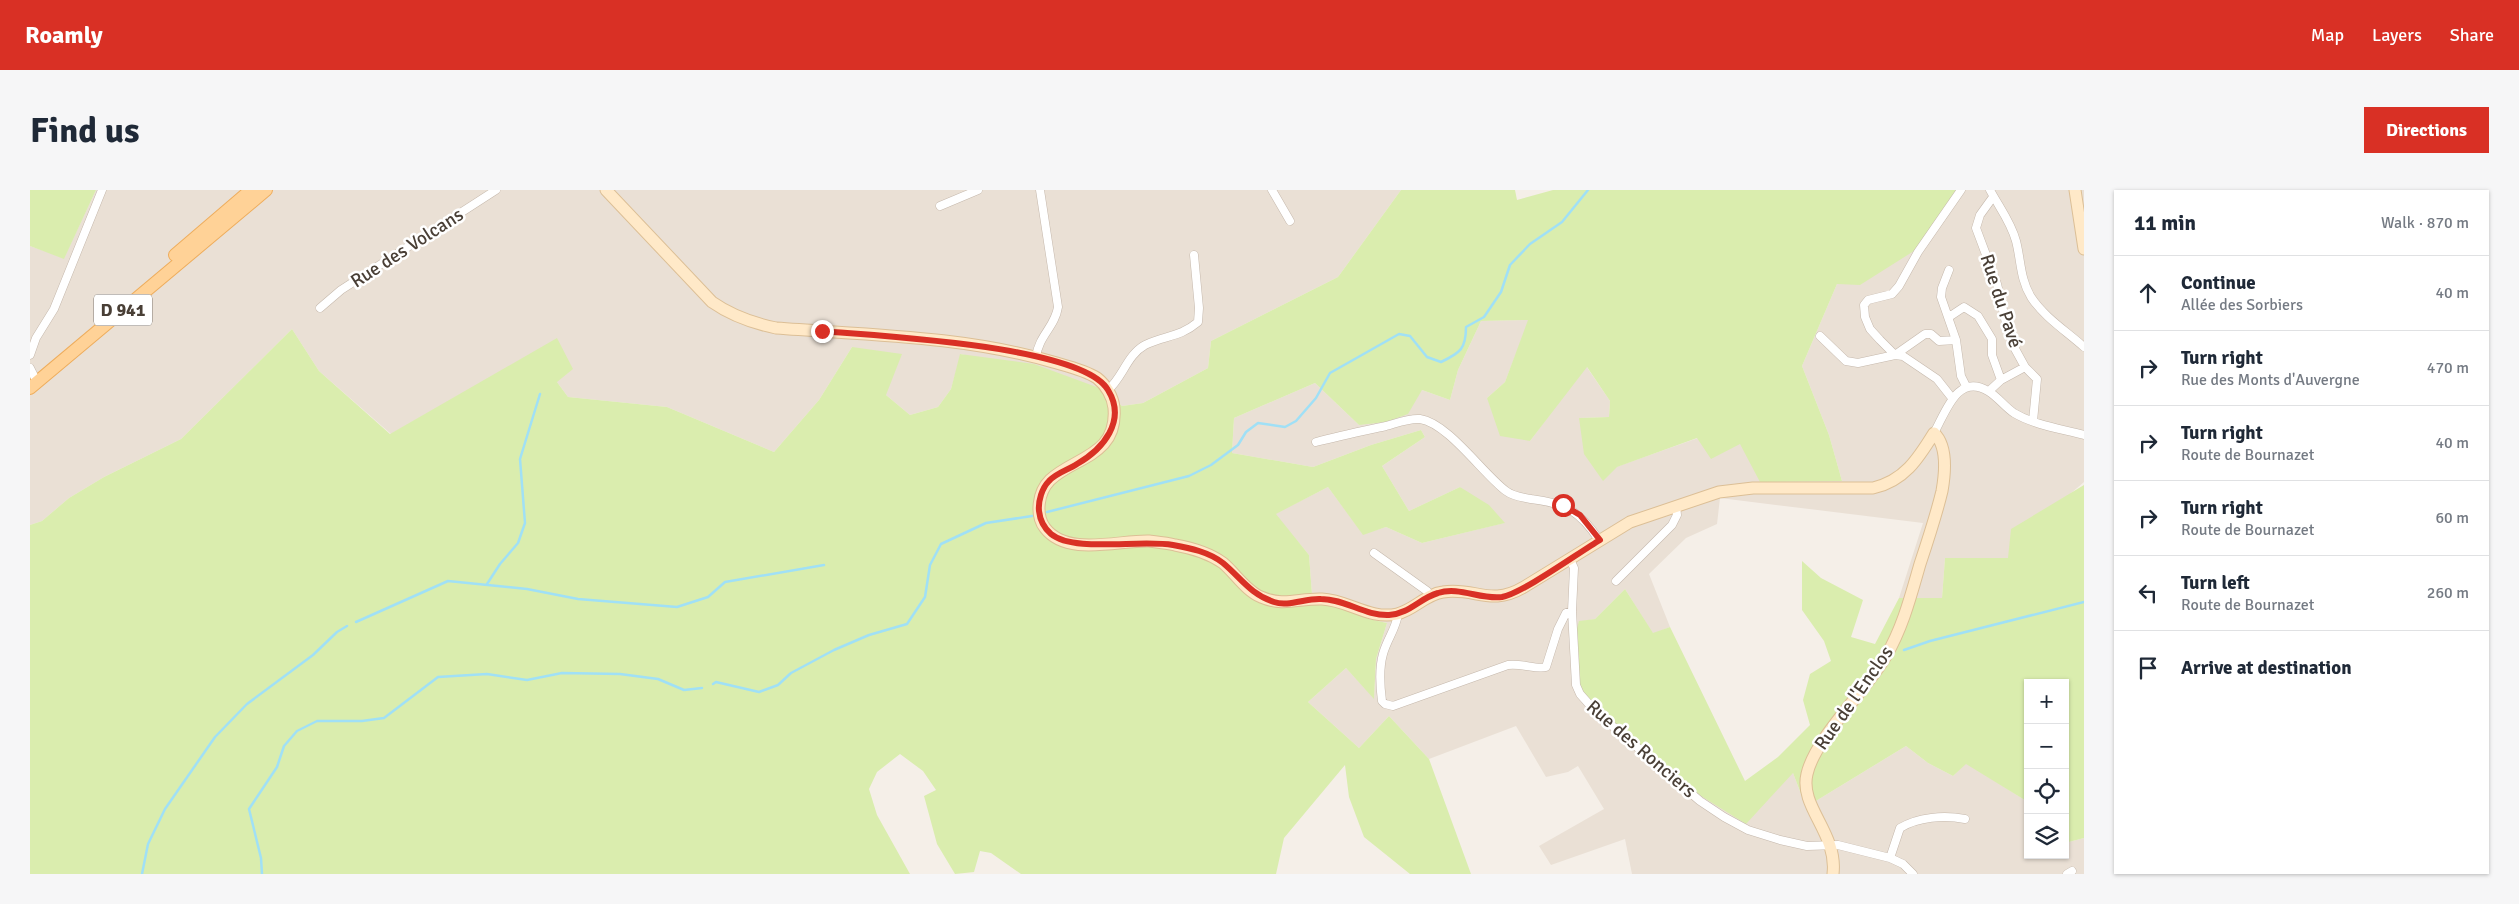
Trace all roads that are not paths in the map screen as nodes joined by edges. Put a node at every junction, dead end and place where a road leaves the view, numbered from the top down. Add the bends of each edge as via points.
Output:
1 (102, 190) edge
2 (251, 190) edge
3 (266, 190) edge
4 (496, 190) edge
5 (606, 190) edge
6 (978, 190) edge
7 (1040, 190) edge
8 (1272, 190) edge
9 (1961, 190) edge
10 (2075, 190) edge
11 (1992, 193) edge
12 (940, 206) dead end
13 (1290, 221) dead end
14 (2084, 249) edge
15 (1194, 255) dead end
16 (1949, 270) dead end
17 (320, 308) dead end
18 (1949, 317) junction
19 (1820, 336) dead end
20 (1956, 340) junction
21 (2084, 346) edge
22 (30, 355) edge
23 (1895, 355) junction
24 (1036, 357) junction
25 (2025, 366) junction
26 (32, 378) edge
27 (2001, 380) junction
28 (1966, 386) junction
29 (1108, 390) junction
30 (1989, 391) junction
31 (1952, 398) junction
32 (2033, 420) junction
33 (1934, 433) junction
34 (2084, 435) edge
35 (1316, 442) dead end
36 (1676, 506) junction
37 (1600, 540) junction
38 (1374, 553) dead end
39 (1570, 559) junction
40 (1616, 580) dead end
41 (1430, 596) junction
42 (1572, 612) junction
43 (1398, 614) junction
44 (1964, 819) dead end
45 (1832, 846) junction
46 (1890, 858) junction
47 (1833, 874) edge
48 (1913, 874) edge

1 - 22 street via 54,309 36,338
2 - 26 main road, D 941
3 - 26 main road, D 941
4 - 17 street, Rue des Volcans via 341,290
5 - 24 street via 712,302 751,322 776,328 959,344
6 - 12 street
7 - 24 street via 1058,307 1057,317 1038,344
8 - 13 street
9 - 23 street via 1892,294 1868,300 1864,305 1870,329
10 - 14 street
11 - 21 street via 2008,219 2016,242 2020,270 2030,295 2042,312
11 - 25 street, Rue du Pavé via 1976,228 1997,284 2014,347
15 - 29 street via 1200,308 1198,322 1186,332 1145,345 1134,354
16 - 18 street via 1942,288
18 - 20 street
18 - 27 street via 1964,307 1978,316 1992,339 1992,355
19 - 23 street via 1846,361 1858,363
20 - 23 street via 1939,341 1931,334 1925,334
20 - 28 street via 1961,376
23 - 31 street via 1903,356 1936,379
24 - 29 street via 1092,375
25 - 27 street, Rue du Pavé
25 - 32 street via 2037,380
27 - 30 street, Rue du Pavé
28 - 30 street
28 - 31 street
29 - 43 street via 1114,405 1111,431 1102,446 1048,482 1039,505 1044,527 1053,536 1089,545 1148,541 1206,553 1258,596 1278,604 1322,598 1374,614
30 - 32 street via 2015,413
31 - 33 street
32 - 34 street
33 - 36 street via 1908,470 1885,485 1873,488 1753,488 1720,492
33 - 45 street, Rue de l'Enclos via 1944,457 1942,490 1900,626 1872,678 1824,740 1806,776 1806,791 1811,805
35 - 37 street via 1409,420 1428,422 1458,444 1508,493 1571,509 1584,519
36 - 37 street via 1630,522
36 - 40 street via 1677,515 1672,525
37 - 39 street
38 - 41 street
39 - 41 street via 1505,596 1446,591
39 - 42 street, Rue des Ronciers via 1574,568
41 - 43 street
42 - 43 street via 1566,613 1558,629 1546,667 1519,663 1495,669 1393,706 1385,704 1380,691 1381,663
42 - 45 street, Rue des Ronciers via 1576,685 1596,712 1700,802 1724,817 1748,830 1780,840 1807,846
44 - 46 street via 1948,816 1909,822 1900,828
45 - 46 street, Rue des Ronciers
45 - 47 street
46 - 48 street, Rue des Ronciers

